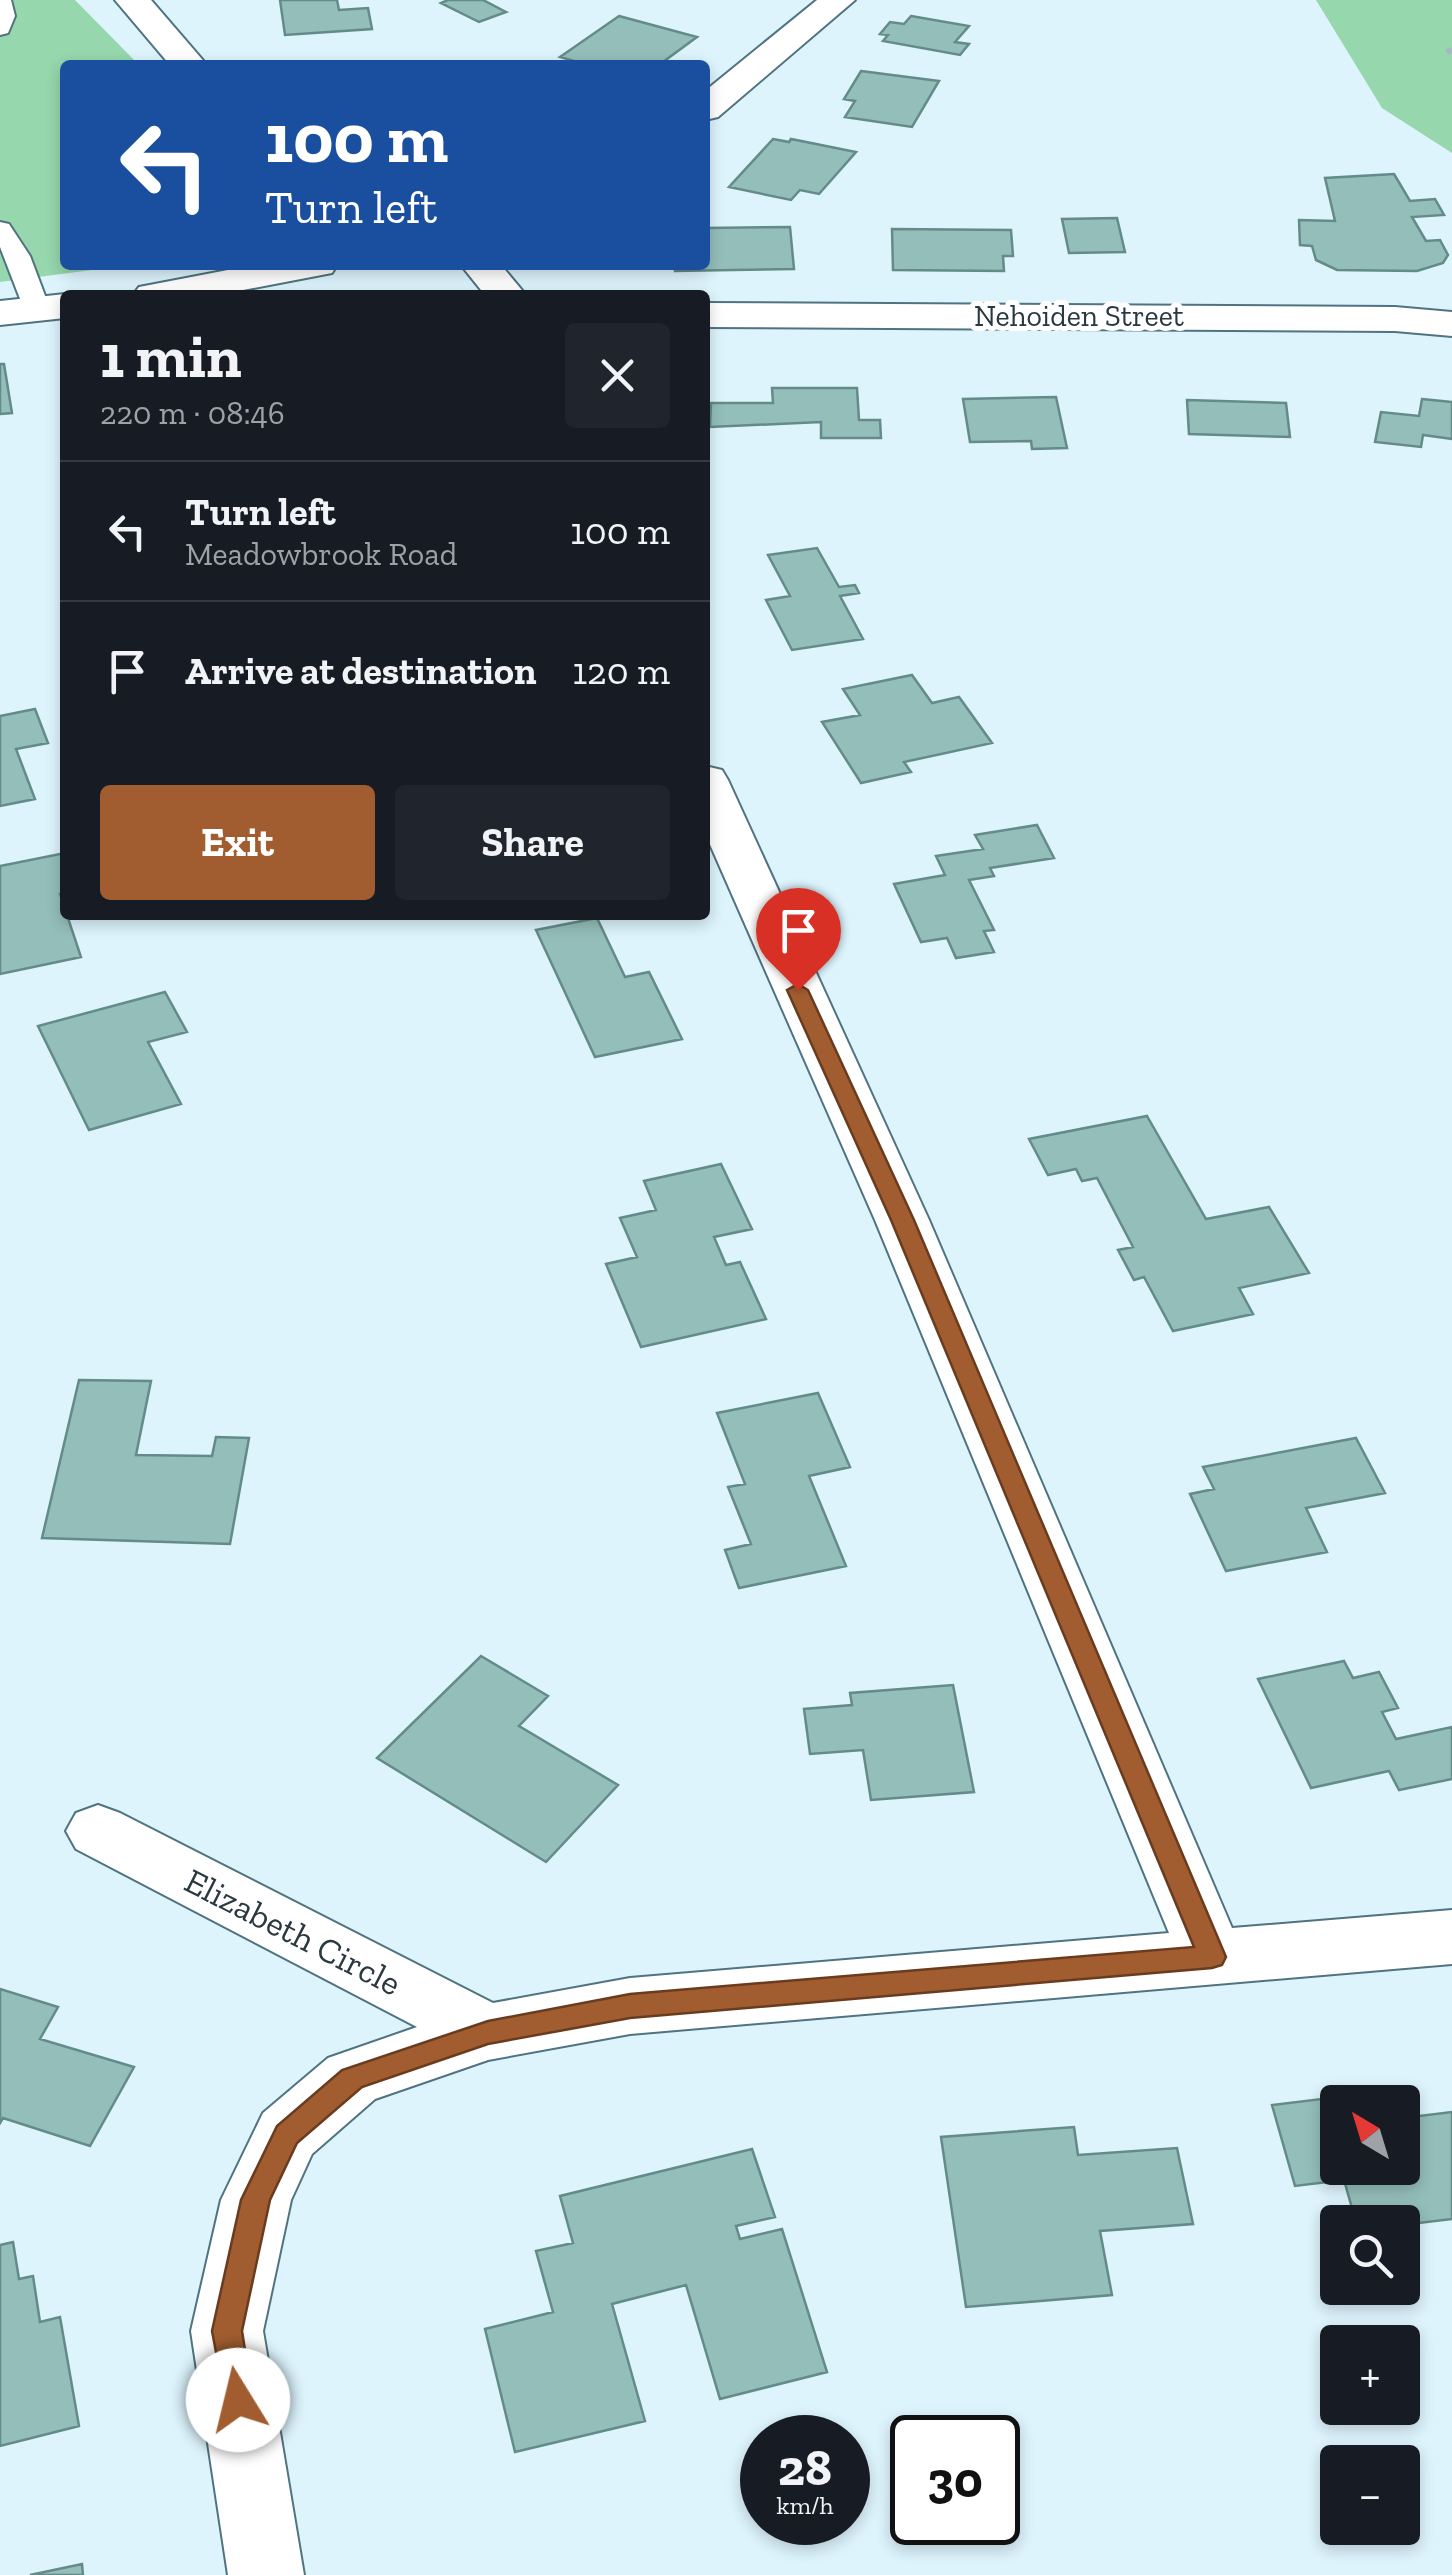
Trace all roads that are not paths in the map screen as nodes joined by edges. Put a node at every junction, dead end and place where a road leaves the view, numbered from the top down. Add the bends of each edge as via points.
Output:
1 (0, 0) edge
2 (132, 0) edge
3 (838, 0) edge
4 (0, 28) edge
5 (184, 60) edge
6 (710, 104) edge
7 (0, 230) edge
8 (290, 270) edge
9 (484, 270) edge
10 (180, 290) edge
11 (502, 290) edge
12 (34, 309) edge
13 (710, 315) edge
14 (1452, 324) edge
15 (710, 791) edge
16 (98, 1832) dead end
17 (1452, 1937) edge
18 (1212, 1957) junction
19 (488, 2032) junction
20 (266, 2575) edge

1 - 4 lane
2 - 5 street
3 - 6 street
7 - 12 lane via 18,256
8 - 10 street
9 - 11 street
13 - 14 street, Nehoiden Street
15 - 18 street via 902,1220
16 - 19 street, Elizabeth Circle
17 - 18 street
18 - 19 street via 630,2006
19 - 20 street via 352,2078 287,2134 256,2200 227,2331

